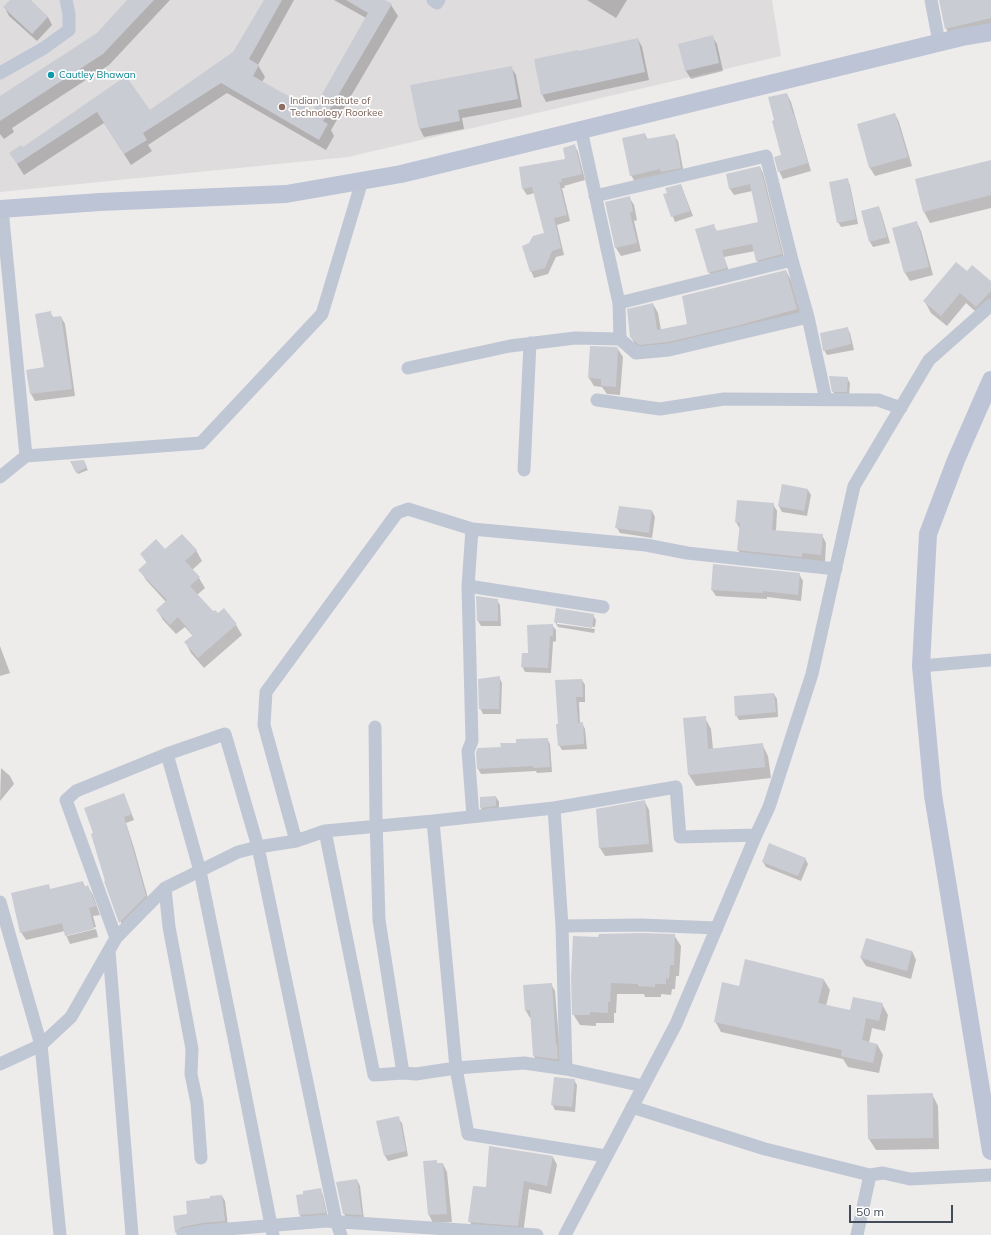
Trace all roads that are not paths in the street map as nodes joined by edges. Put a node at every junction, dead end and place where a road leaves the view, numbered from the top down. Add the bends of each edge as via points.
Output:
1 (66, 0) edge
2 (433, 0) edge
3 (439, 0) edge
4 (931, 0) edge
5 (991, 32) edge
6 (938, 42) junction
7 (0, 73) edge
8 (581, 130) junction
9 (362, 181) junction
10 (595, 196) junction
11 (1, 209) edge
12 (792, 260) junction
13 (620, 303) junction
14 (991, 305) edge
15 (808, 317) junction
16 (620, 339) junction
17 (530, 343) junction
18 (408, 368) dead end
19 (991, 380) edge
20 (597, 400) dead end
21 (826, 400) junction
22 (901, 408) junction
23 (26, 456) junction
24 (524, 470) dead end
25 (0, 476) edge
26 (472, 529) junction
27 (836, 569) junction
28 (468, 586) junction
29 (603, 607) dead end
30 (991, 660) edge
31 (921, 666) junction
32 (375, 727) dead end
33 (167, 754) junction
34 (554, 808) junction
35 (473, 816) junction
36 (433, 821) junction
37 (376, 826) junction
38 (325, 830) junction
39 (756, 835) junction
40 (296, 841) junction
41 (258, 847) junction
42 (200, 871) junction
43 (165, 888) junction
44 (0, 902) edge
45 (562, 926) junction
46 (717, 928) junction
47 (116, 938) junction
48 (109, 951) junction
49 (41, 1045) junction
50 (0, 1064) edge
51 (456, 1068) junction
52 (566, 1069) junction
53 (403, 1073) junction
54 (643, 1086) junction
55 (632, 1107) junction
56 (991, 1151) edge
57 (606, 1156) junction
58 (201, 1158) dead end
59 (870, 1175) junction
60 (991, 1175) edge
61 (336, 1221) junction
62 (272, 1230) edge
63 (385, 1230) edge
64 (60, 1235) edge
65 (132, 1235) edge
66 (182, 1235) edge
67 (341, 1235) edge
68 (538, 1235) edge
69 (565, 1235) edge
70 (857, 1235) edge

1 - 7 street via 69,14 68,30 44,48
2 - 3 street via 437,3
4 - 6 street
5 - 6 street
6 - 8 street
8 - 9 street via 401,174
8 - 10 street
9 - 11 street via 286,194
9 - 23 street via 322,314 201,443
10 - 12 street via 766,156
10 - 13 street
11 - 23 street
12 - 13 street
12 - 15 street
13 - 16 street
14 - 22 street via 929,360
15 - 16 street via 669,350 636,353
15 - 21 street
16 - 17 street via 575,338
17 - 18 street
17 - 24 street
19 - 31 street via 956,460 928,534
20 - 21 street via 660,409 724,399
21 - 22 street via 878,400
22 - 27 street via 854,486
23 - 25 street
26 - 27 street via 646,545 687,553
26 - 28 street
26 - 40 street via 408,509 397,513 266,692 264,725
27 - 39 street via 812,674 769,808
28 - 29 street
28 - 35 street via 472,741 468,751
30 - 31 street
31 - 56 street via 933,795
32 - 37 street
33 - 41 street via 224,734
33 - 42 street
33 - 47 street via 76,791 66,800
34 - 35 street
34 - 39 street via 676,787 680,837
34 - 45 street
35 - 36 street
36 - 37 street
36 - 51 street
37 - 38 street
37 - 53 street via 379,920
38 - 40 street
38 - 53 street via 374,1074
39 - 46 street
40 - 41 street
41 - 42 street via 238,852
41 - 61 street
42 - 43 street
42 - 62 street
43 - 47 street
43 - 58 street via 169,927 192,1049 191,1074 197,1103
44 - 49 street
45 - 46 street via 641,925
45 - 52 street
46 - 54 street via 676,1024
47 - 48 street
48 - 49 street via 71,1017
48 - 65 street
49 - 50 street
49 - 64 street
51 - 52 street via 524,1063
51 - 53 street via 416,1074
51 - 57 street via 468,1134
52 - 54 street
54 - 55 street
55 - 57 street
55 - 59 street via 765,1149
57 - 69 street
59 - 60 street via 883,1173 910,1179
59 - 70 street
61 - 62 street
61 - 63 street
61 - 67 street
62 - 66 street via 204,1231
63 - 68 street

